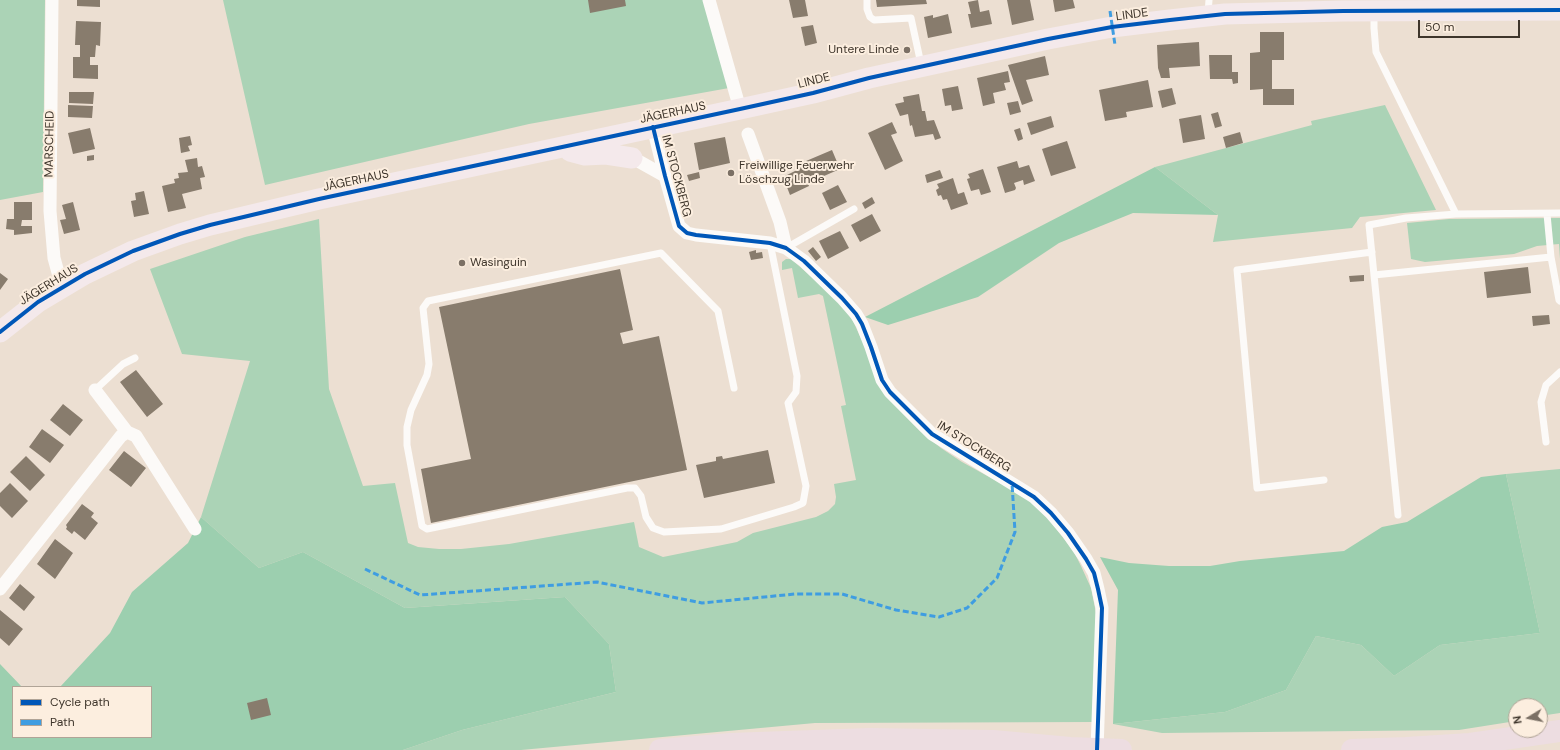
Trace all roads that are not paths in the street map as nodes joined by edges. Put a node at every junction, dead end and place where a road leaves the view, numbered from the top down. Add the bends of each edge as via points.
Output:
1 (52, 0) edge
2 (709, 0) edge
3 (867, 0) edge
4 (1343, 6) edge
5 (1209, 8) edge
6 (1560, 10) edge
7 (1374, 11) junction
8 (921, 66) junction
9 (740, 109) junction
10 (653, 127) junction
11 (748, 134) dead end
12 (556, 148) junction
13 (632, 158) joint
14 (665, 176) junction
15 (854, 209) dead end
16 (1560, 213) edge
17 (1456, 214) junction
18 (1547, 214) junction
19 (770, 243) junction
20 (786, 248) junction
21 (1372, 252) junction
22 (1551, 257) junction
23 (1374, 275) junction
24 (62, 287) junction
25 (1560, 301) edge
26 (0, 332) edge
27 (135, 358) dead end
28 (1560, 372) edge
29 (734, 388) dead end
30 (95, 390) joint
31 (127, 432) junction
32 (1546, 442) dead end
33 (1324, 480) dead end
34 (1398, 515) dead end
35 (195, 529) dead end
36 (0, 589) edge
37 (1560, 731) edge
38 (660, 750) edge
39 (1103, 750) edge
40 (1352, 750) edge

1 - 24 street, MARSCHEID via 50,211 54,258
2 - 9 street
3 - 8 lane via 867,9 874,20 911,18
4 - 5 main road, LINDE
4 - 7 main road, LINDE
5 - 8 main road, LINDE
6 - 7 main road, LINDE
7 - 17 lane via 1376,52
8 - 9 main road, LINDE
9 - 10 main road, JÄGERHAUS
10 - 12 main road, JÄGERHAUS
10 - 14 street, IM STOCKBERG
11 - 20 street via 780,222
12 - 13 main road via 585,154
12 - 24 main road, JÄGERHAUS via 304,202 203,227 133,251
13 - 14 street, IM STOCKBERG
14 - 19 street, IM STOCKBERG via 679,226 687,233
15 - 20 lane
16 - 18 lane
17 - 18 lane
17 - 21 lane via 1406,218 1369,225
18 - 22 lane
19 - 20 street, IM STOCKBERG
19 - 29 lane via 797,376 796,392 788,403 806,486 803,503 721,529 664,532 653,528 646,517 641,496 635,488 626,488 427,529 422,526 407,445 407,427 429,364 423,308 428,301 662,252 718,311
20 - 39 street, IM STOCKBERG via 804,261 856,314 882,380 890,392 932,434 1034,497 1055,518 1086,559 1094,573 1102,608
21 - 23 lane
21 - 33 lane via 1237,270 1257,488
22 - 23 lane
22 - 25 lane
23 - 34 lane
24 - 26 main road, JÄGERHAUS via 20,315
27 - 30 lane via 123,364
28 - 32 lane via 1546,385 1541,402
30 - 31 street
31 - 35 street via 136,436
31 - 36 street via 121,436
37 - 40 highway via 1470,744
38 - 39 highway via 870,739 993,741

